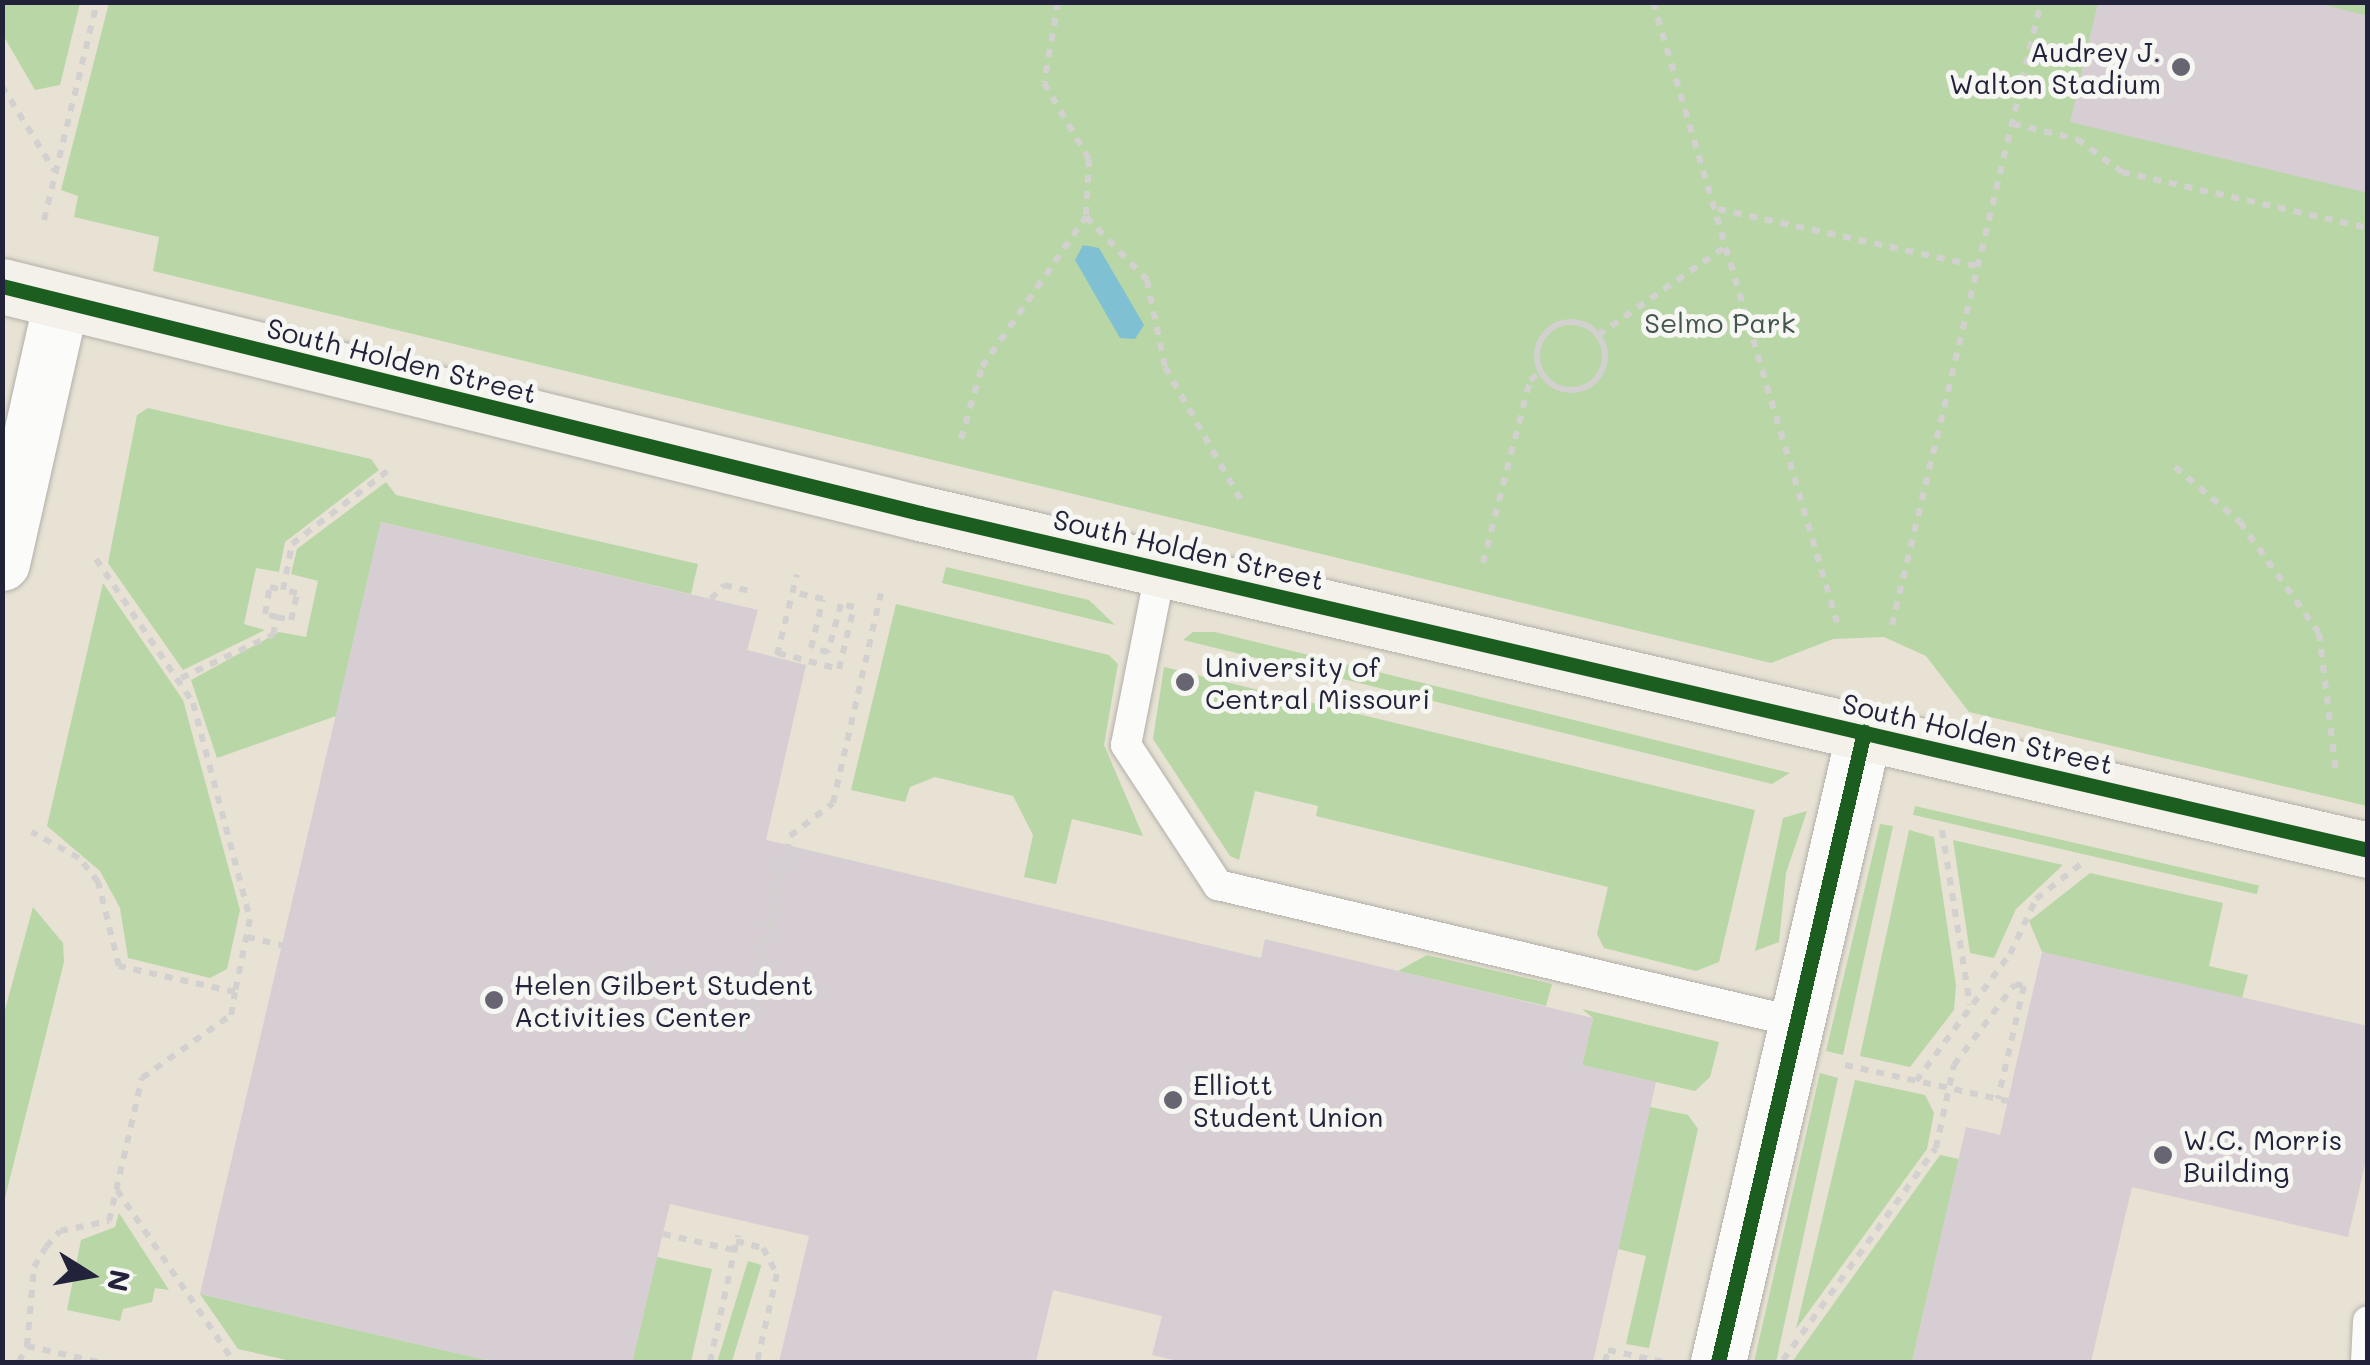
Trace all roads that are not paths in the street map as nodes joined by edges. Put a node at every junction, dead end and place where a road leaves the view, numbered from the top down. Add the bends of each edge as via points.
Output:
1 (2, 286) edge
2 (61, 302) junction
3 (2, 563) edge
4 (1161, 568) junction
5 (1864, 732) junction
6 (2368, 850) edge
7 (1796, 1022) junction
8 (2368, 1320) edge
9 (1718, 1362) edge
10 (2366, 1362) edge

1 - 2 main road, South Holden Street
2 - 3 street
2 - 4 main road, South Holden Street
4 - 5 main road, South Holden Street
4 - 7 lane via 1126,745 1218,884
5 - 6 main road, South Holden Street
5 - 7 street
7 - 9 street
8 - 10 lane

